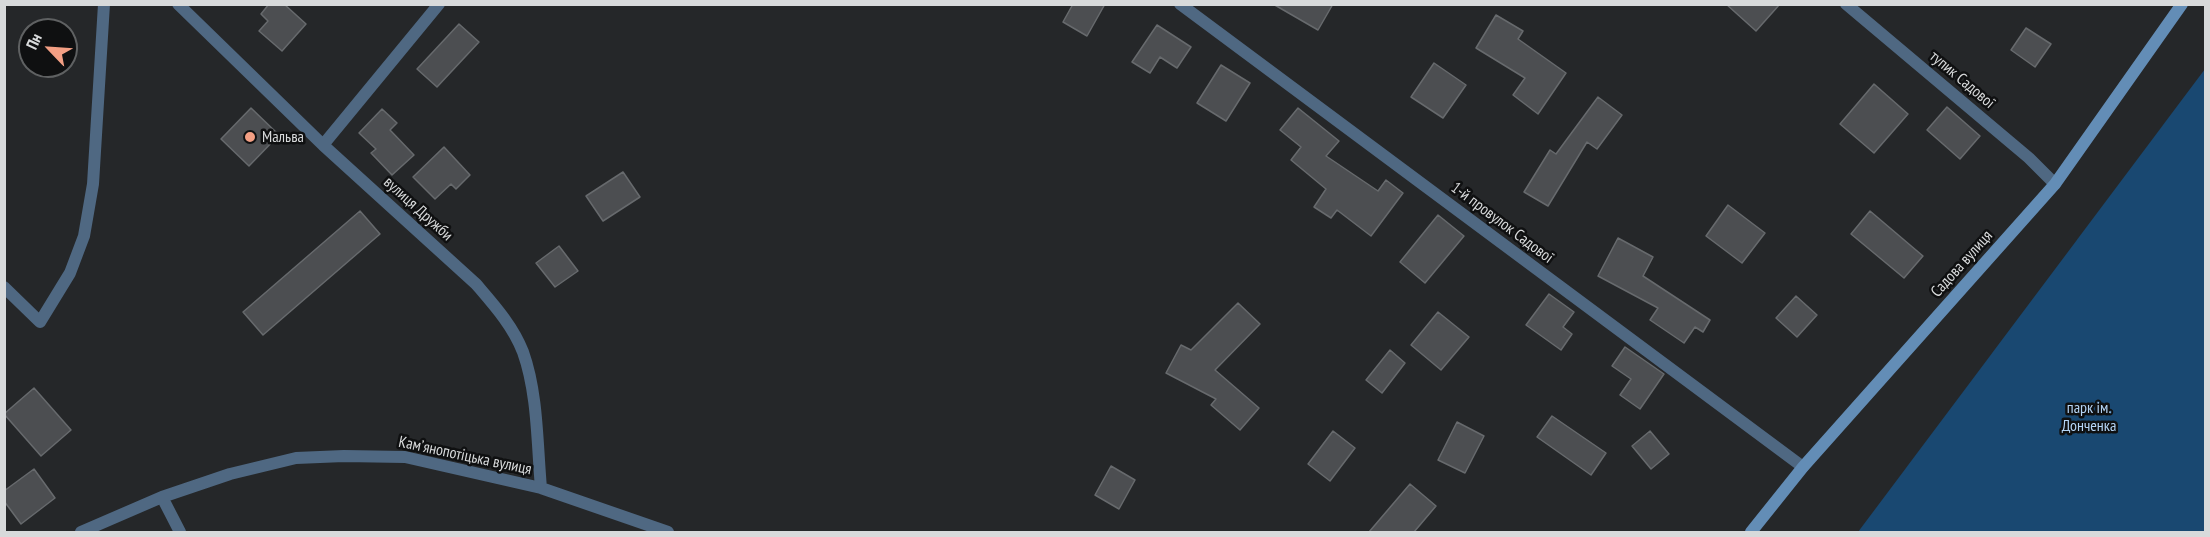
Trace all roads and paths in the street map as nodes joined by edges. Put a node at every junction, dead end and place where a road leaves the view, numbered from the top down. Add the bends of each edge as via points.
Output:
1 (104, 4) edge
2 (178, 4) edge
3 (439, 4) edge
4 (1180, 4) edge
5 (1846, 4) edge
6 (2182, 4) edge
7 (323, 145) junction
8 (2055, 184) junction
9 (4, 287) edge
10 (1803, 467) junction
11 (541, 488) junction
12 (162, 497) junction
13 (81, 532) edge
14 (180, 532) edge
15 (666, 532) edge
16 (1751, 532) edge

1 - 9 street via 93,184 84,236 70,273 40,322
2 - 7 street, вулиця Дружби
3 - 7 street
4 - 10 street, 1-й провулок Садової
5 - 8 street, тупик Садової
6 - 8 main road, Садова вулиця
7 - 11 street, вулиця Дружби via 476,284 511,328 523,351 530,380
8 - 10 main road, Садова вулиця
10 - 16 main road, Садова вулиця
11 - 12 street, Камʼянопотіцька вулиця via 405,457 344,456 296,458 230,474
11 - 15 street, Камʼянопотіцька вулиця
12 - 13 street, Камʼянопотіцька вулиця
12 - 14 street

